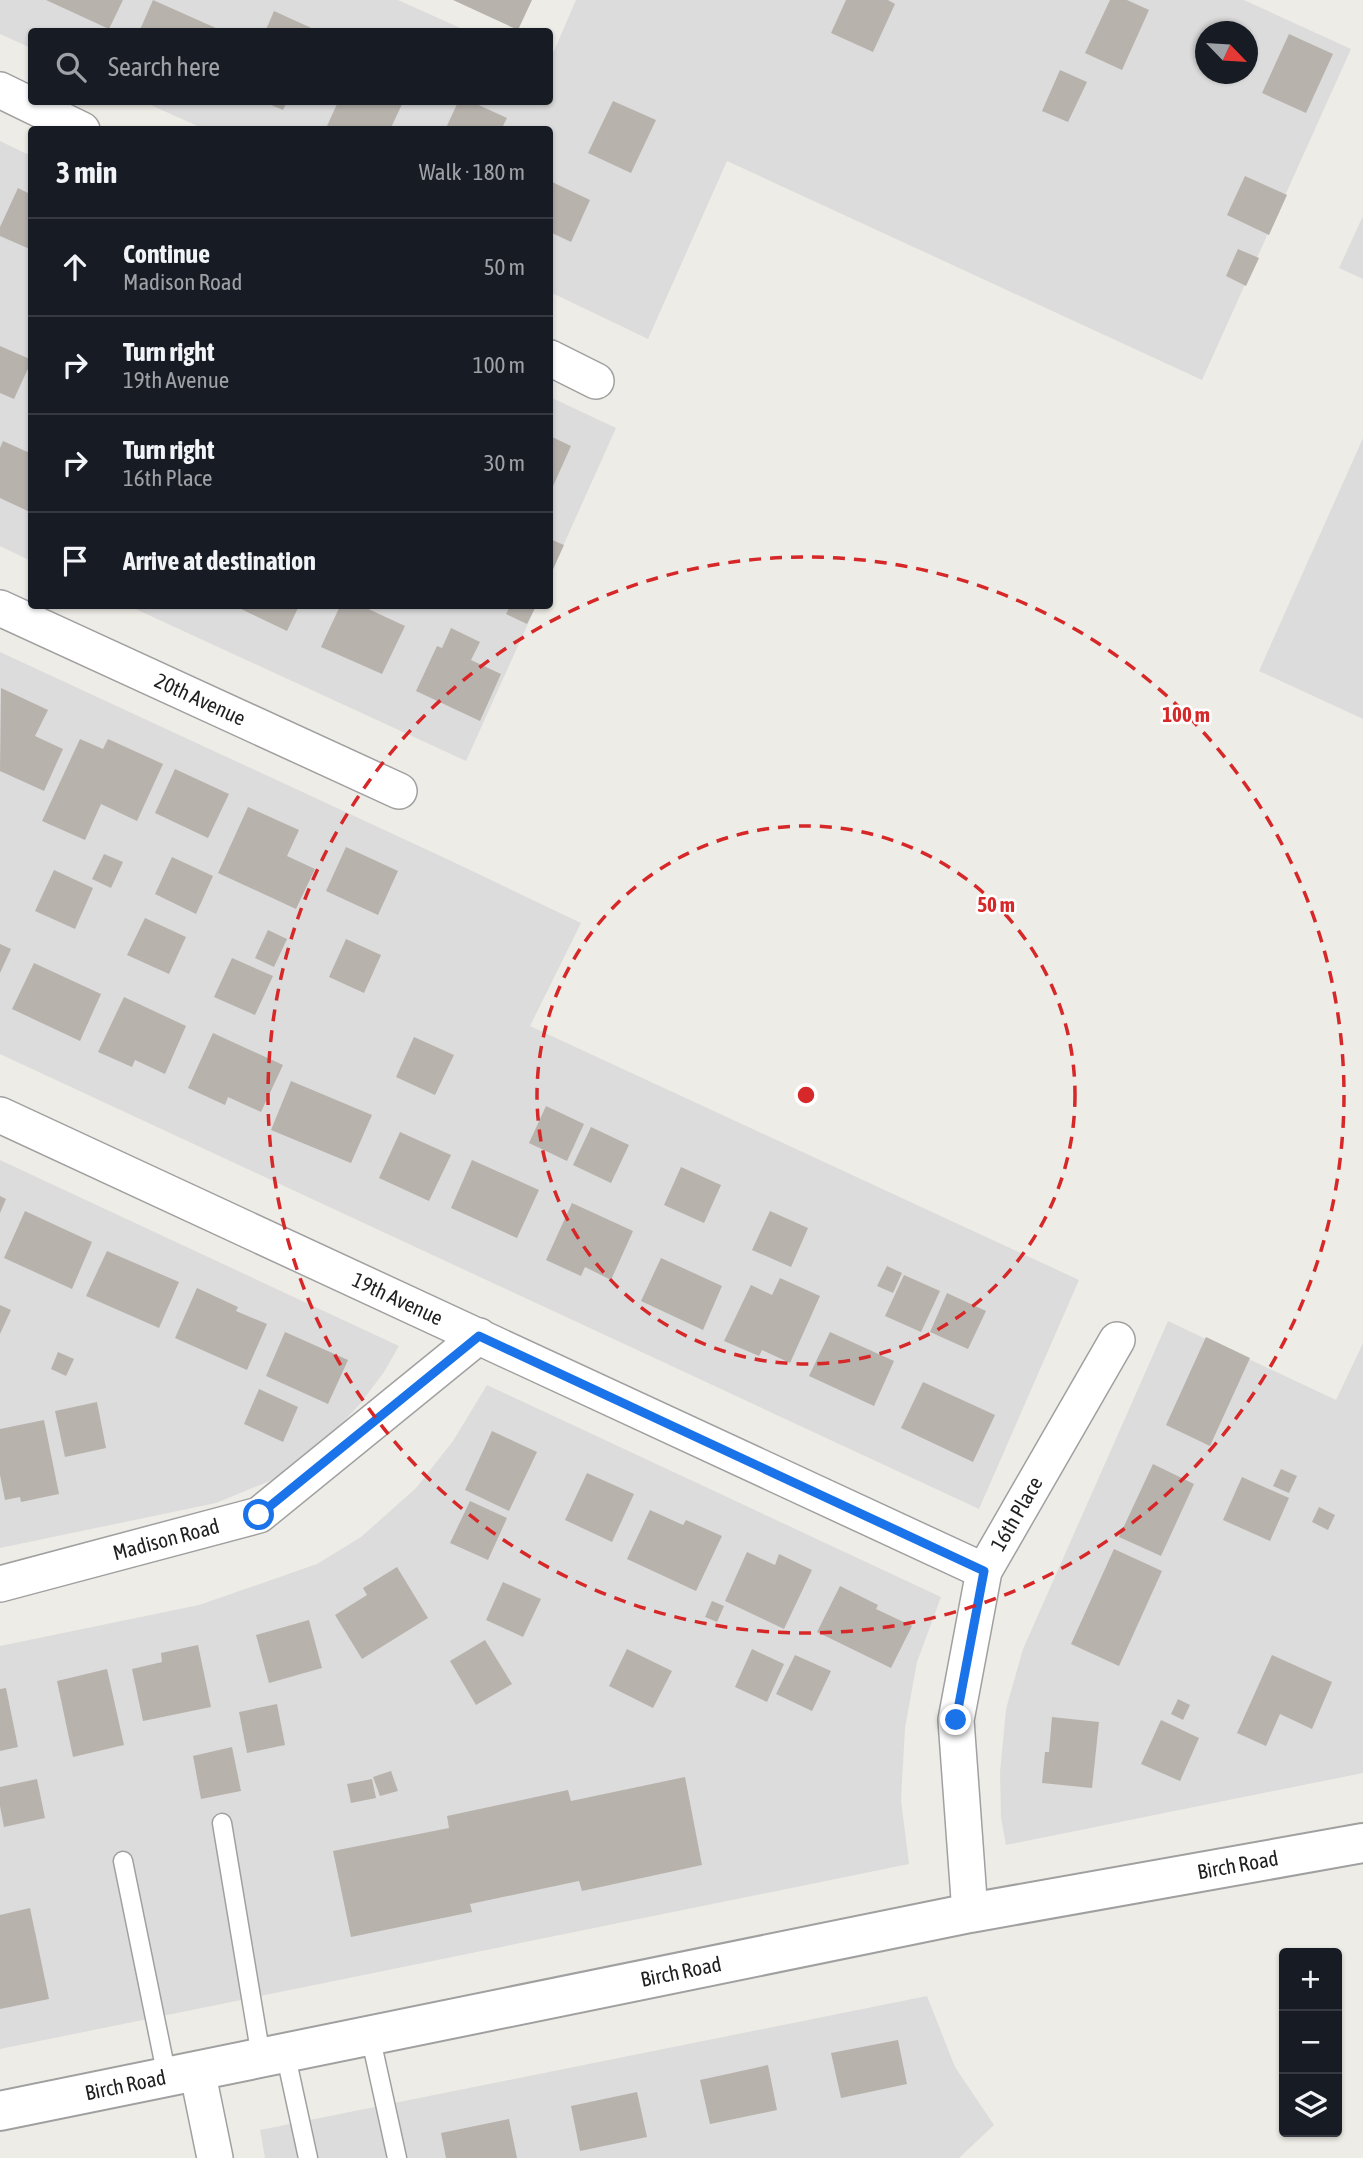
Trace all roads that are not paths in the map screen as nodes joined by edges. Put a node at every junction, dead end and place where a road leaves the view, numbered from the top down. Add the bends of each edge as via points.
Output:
1 (0, 90) edge
2 (28, 104) edge
3 (31, 105) edge
4 (74, 126) edge
5 (553, 360) edge
6 (596, 381) dead end
7 (0, 608) edge
8 (399, 791) dead end
9 (0, 1115) edge
10 (479, 1336) junction
11 (1117, 1340) dead end
12 (984, 1571) junction
13 (0, 1584) edge
14 (222, 1823) dead end
15 (1363, 1843) edge
16 (123, 1861) dead end
17 (970, 1913) junction
18 (370, 2035) junction
19 (273, 2055) junction
20 (182, 2073) junction
21 (0, 2111) edge
22 (392, 2157) edge
23 (215, 2158) edge
24 (308, 2158) edge

1 - 2 street
3 - 4 street
5 - 6 street
7 - 8 street, 20th Avenue
9 - 10 street, 19th Avenue
10 - 12 street, 19th Avenue
10 - 13 street, Madison Road via 259,1515
11 - 12 street, 16th Place
12 - 17 street, 16th Place via 956,1720
14 - 19 lane
15 - 17 street, Birch Road
16 - 20 lane
17 - 18 street, Birch Road
18 - 19 street, Birch Road
18 - 22 lane
19 - 20 street, Birch Road
19 - 24 lane
20 - 21 street, Birch Road
20 - 23 street

